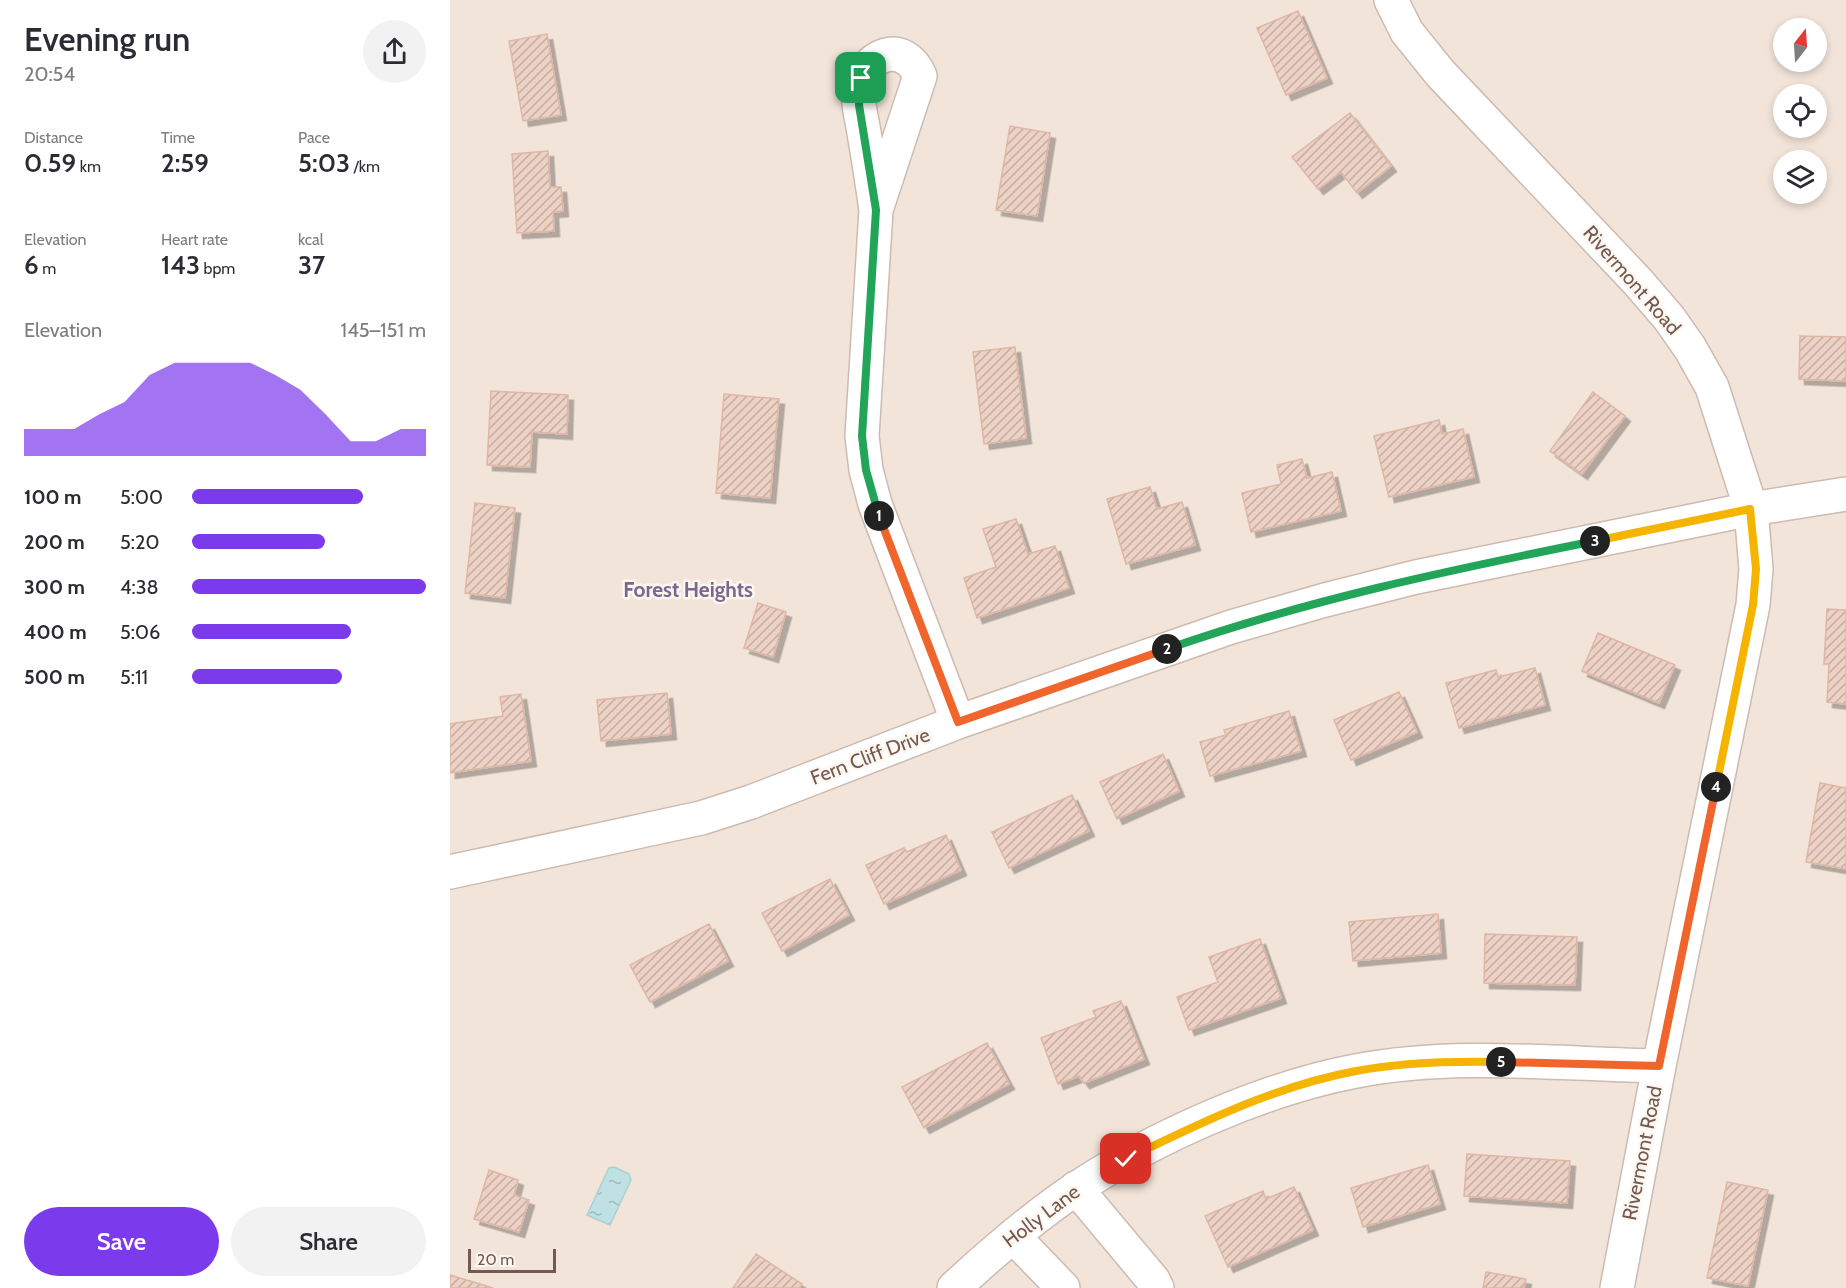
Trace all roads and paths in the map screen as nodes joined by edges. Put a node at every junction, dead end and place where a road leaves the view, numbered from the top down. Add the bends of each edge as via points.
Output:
1 (1391, 0) edge
2 (876, 210) dead end
3 (1846, 494) edge
4 (1750, 509) junction
5 (958, 722) junction
6 (450, 872) edge
7 (1659, 1066) junction
8 (1076, 1188) junction
9 (1013, 1236) junction
10 (954, 1288) edge
11 (1063, 1288) edge
12 (1156, 1288) edge
13 (1617, 1288) edge

1 - 4 street, Rivermont Road via 1407,32 1440,73 1669,318 1712,387
2 - 5 street via 862,405 866,470 875,504
3 - 4 street, Fern Cliff Drive
4 - 5 street, Fern Cliff Drive via 1416,577 1325,600 1231,627
4 - 7 street, Rivermont Road via 1756,569 1753,605
5 - 6 street, Fern Cliff Drive via 701,818
7 - 8 street, Holly Lane via 1457,1061 1356,1071 1251,1101 1126,1159
7 - 13 street, Rivermont Road
8 - 9 street, Holly Lane
8 - 12 street
9 - 10 street, Holly Lane
9 - 11 street

